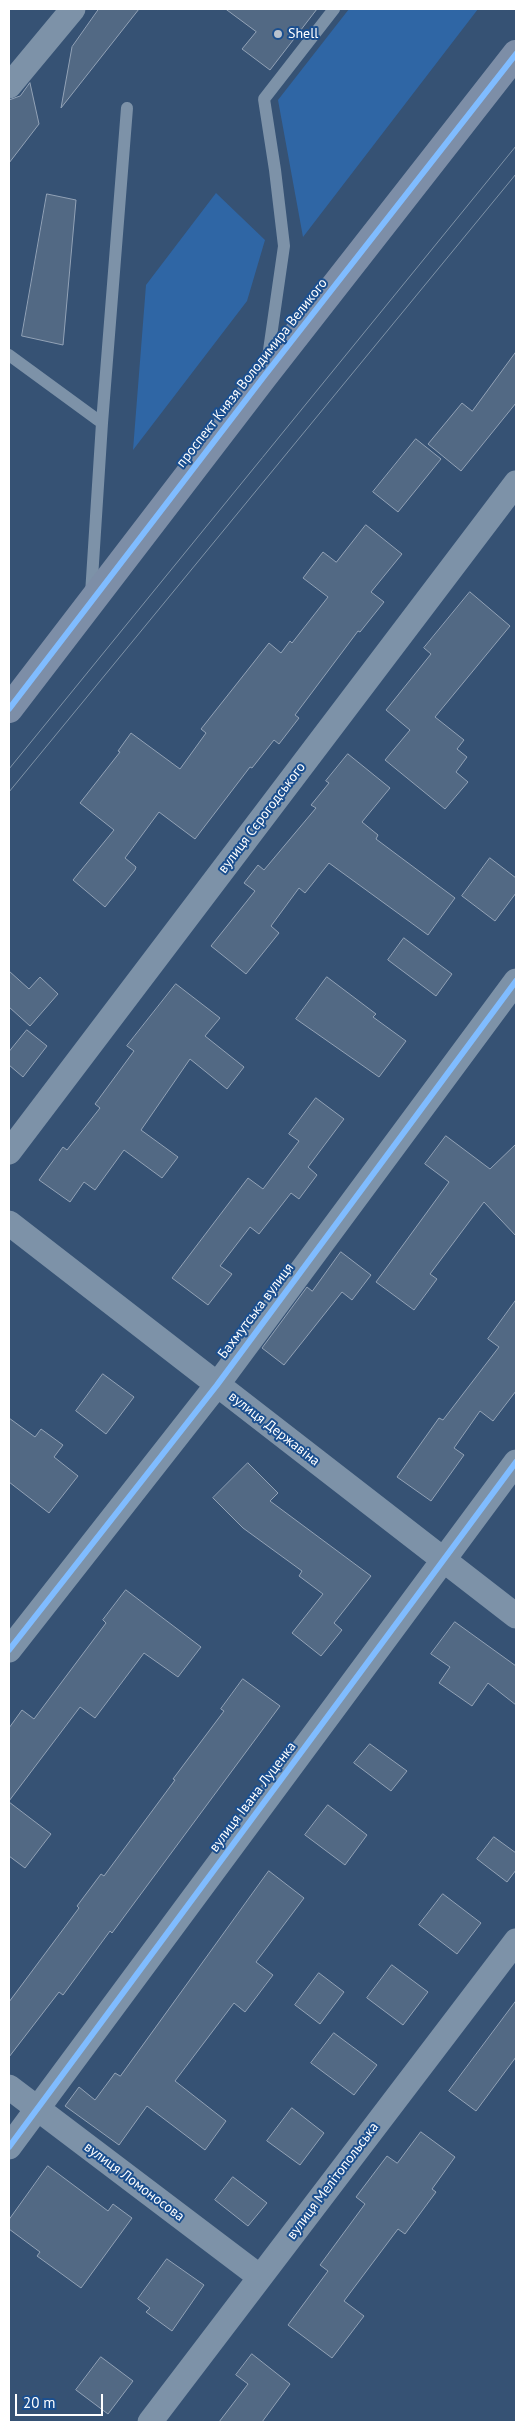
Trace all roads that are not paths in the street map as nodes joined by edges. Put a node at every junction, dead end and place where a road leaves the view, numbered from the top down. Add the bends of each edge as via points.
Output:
1 (73, 9) edge
2 (334, 9) edge
3 (516, 54) edge
4 (9, 86) edge
5 (127, 108) dead end
6 (9, 355) edge
7 (265, 375) junction
8 (102, 423) junction
9 (516, 483) edge
10 (90, 606) junction
11 (9, 709) edge
12 (516, 982) edge
13 (9, 1152) edge
14 (9, 1223) edge
15 (217, 1385) junction
16 (516, 1462) edge
17 (444, 1559) junction
18 (516, 1616) edge
19 (9, 1650) edge
20 (516, 1941) edge
21 (9, 2087) edge
22 (37, 2108) junction
23 (9, 2146) edge
24 (260, 2278) junction
25 (150, 2422) edge

1 - 4 street
2 - 7 lane via 264,99 284,246
3 - 7 main road, проспект Князя Володимира Великого
5 - 8 lane
6 - 8 lane
7 - 10 main road, проспект Князя Володимира Великого
8 - 10 lane
9 - 13 street, вулиця Сєрогодського
10 - 11 main road, проспект Князя Володимира Великого
12 - 15 street, Бахмутська вулиця
14 - 15 street, вулиця Державіна
15 - 17 street, вулиця Державіна
15 - 19 street, Бахмутська вулиця
16 - 17 street, вулиця Івана Луценка
17 - 18 street, вулиця Державіна
17 - 22 street, вулиця Івана Луценка
20 - 24 street, вулиця Мелітопольська
21 - 22 street, вулиця Ломоносова
22 - 23 street, вулиця Івана Луценка
22 - 24 street, вулиця Ломоносова
24 - 25 street, вулиця Мелітопольська

